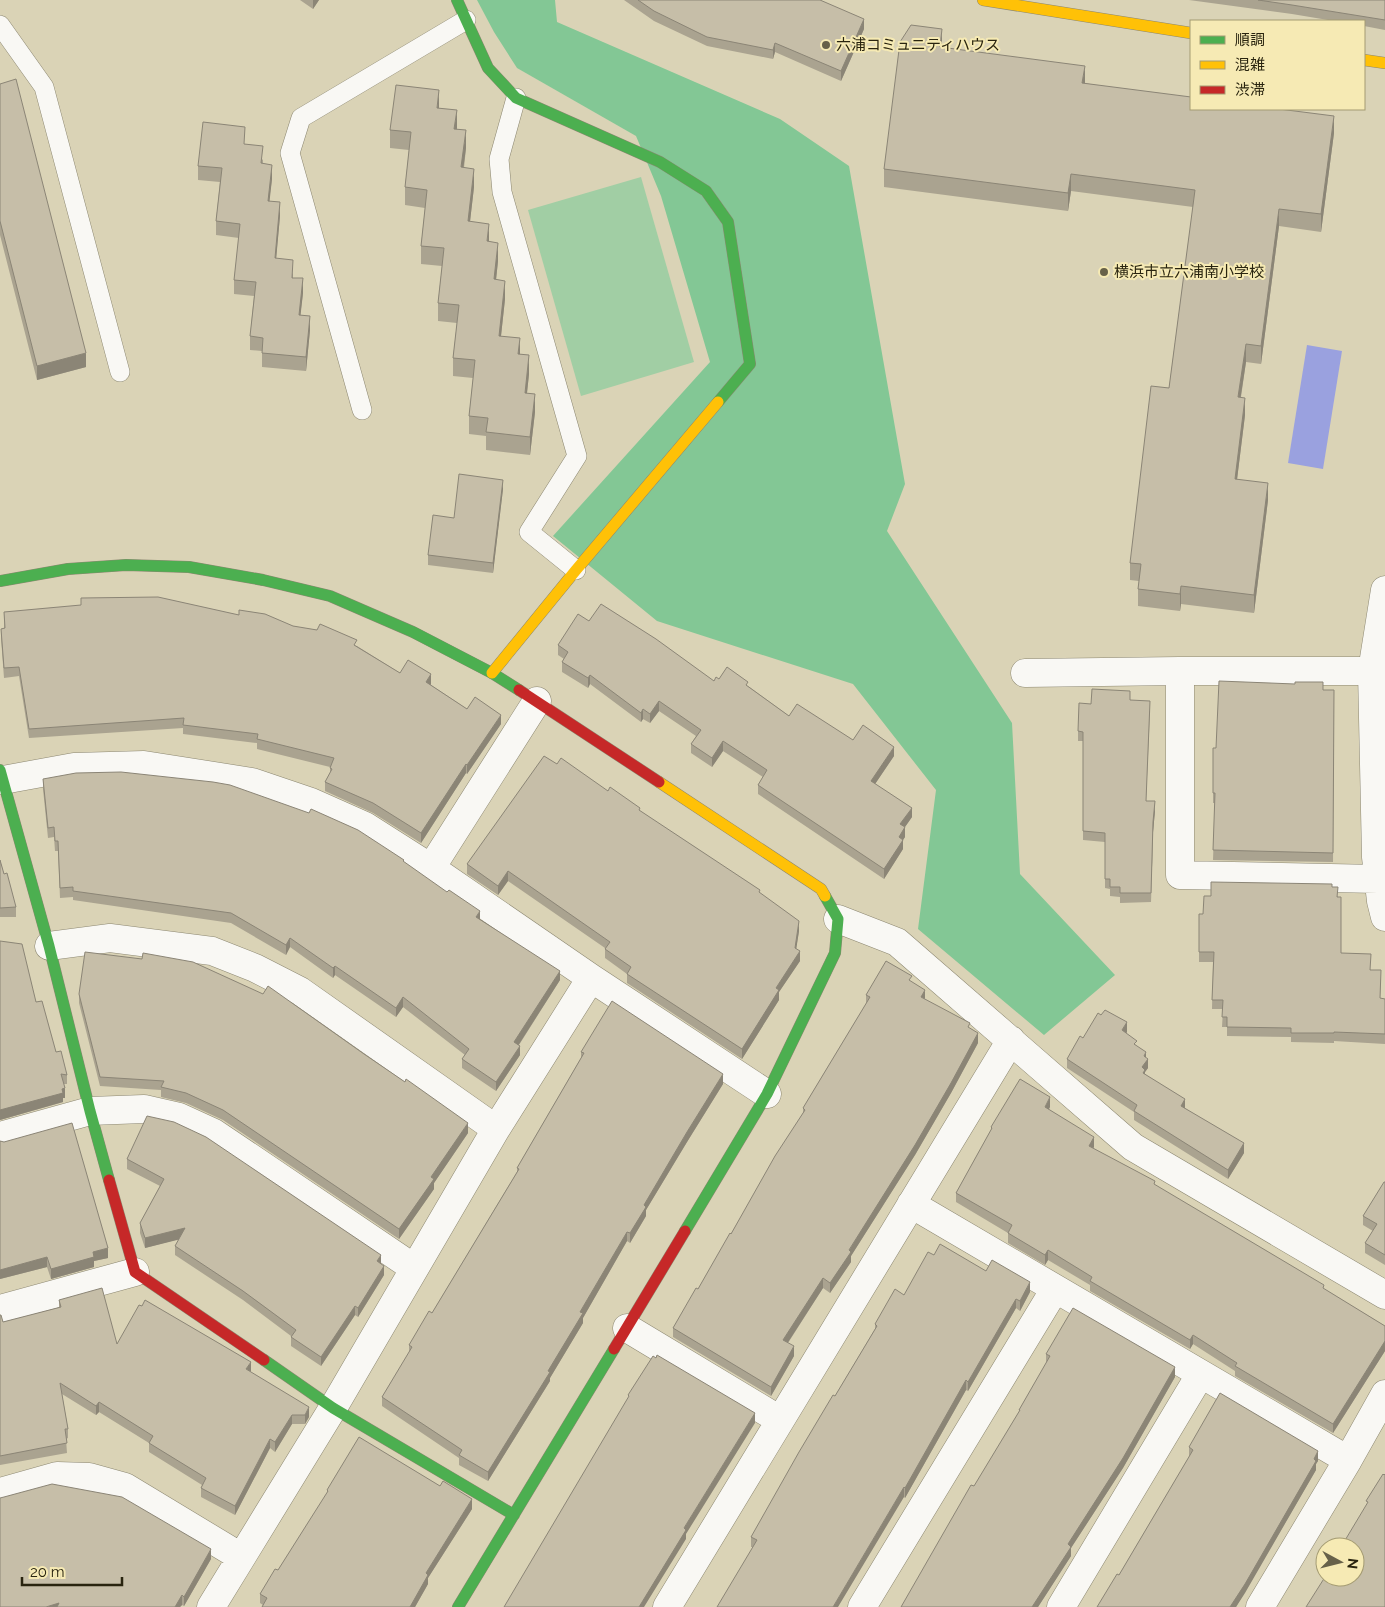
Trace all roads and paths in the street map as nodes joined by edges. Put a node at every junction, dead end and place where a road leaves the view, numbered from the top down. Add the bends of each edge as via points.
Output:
1 (457, 0) edge
2 (983, 0) edge
3 (1012, 2) edge
4 (466, 20) junction
5 (0, 25) edge
6 (1190, 33) edge
7 (1365, 60) edge
8 (1385, 63) edge
9 (516, 98) junction
10 (120, 372) dead end
11 (362, 410) dead end
12 (576, 570) junction
13 (0, 581) edge
14 (1385, 590) edge
15 (1180, 671) junction
16 (1372, 671) junction
17 (492, 673) junction
18 (1024, 674) dead end
19 (538, 701) junction
20 (1, 775) edge
21 (431, 868) junction
22 (1378, 879) junction
23 (1385, 917) edge
24 (838, 919) junction
25 (49, 946) junction
26 (592, 978) junction
27 (1011, 1040) junction
28 (767, 1094) junction
29 (90, 1110) junction
30 (496, 1129) junction
31 (0, 1136) edge
32 (912, 1204) junction
33 (414, 1268) junction
34 (135, 1272) junction
35 (1055, 1289) junction
36 (1385, 1295) edge
37 (0, 1309) edge
38 (627, 1328) junction
39 (1200, 1375) junction
40 (1385, 1394) edge
41 (332, 1408) junction
42 (780, 1420) junction
43 (1348, 1460) junction
44 (0, 1492) edge
45 (514, 1515) junction
46 (241, 1557) junction
47 (211, 1607) edge
48 (458, 1607) edge
49 (668, 1607) edge
50 (862, 1607) edge
51 (1061, 1607) edge
52 (1260, 1607) edge

1 - 4 street
2 - 3 street
3 - 6 street
4 - 9 street via 488,68
4 - 11 lane via 301,118 290,153
5 - 10 lane via 44,87
7 - 8 street
9 - 12 lane via 499,159 502,192 577,456 529,532
9 - 12 street via 660,162 706,191 728,222 750,364
12 - 17 street
13 - 17 street via 68,569 126,565 189,567 254,578 330,596 413,632
14 - 16 street
15 - 16 street
15 - 18 street
15 - 22 street via 1180,875
16 - 22 street
17 - 19 street
19 - 21 street
19 - 24 street via 821,889
20 - 21 street via 74,767 144,765 252,782 311,802 365,826
20 - 25 street
21 - 26 street
22 - 23 street
24 - 27 street via 897,942
24 - 28 street via 835,953
25 - 29 street
25 - 30 street via 110,938 212,951 254,968 300,992
26 - 28 street
26 - 30 street
27 - 32 street
27 - 36 street via 1133,1147
28 - 38 street
29 - 31 street
29 - 33 street via 144,1109 179,1117 214,1134
29 - 34 street
30 - 33 street
32 - 35 street
32 - 42 street
33 - 41 street
34 - 37 street
34 - 41 street
35 - 39 street
35 - 50 street
38 - 42 street
38 - 45 street
39 - 43 street
39 - 51 street
40 - 43 street
41 - 45 street
41 - 46 street
42 - 49 street
43 - 52 street
44 - 46 street via 57,1476 98,1479 125,1487
45 - 48 street
46 - 47 street

